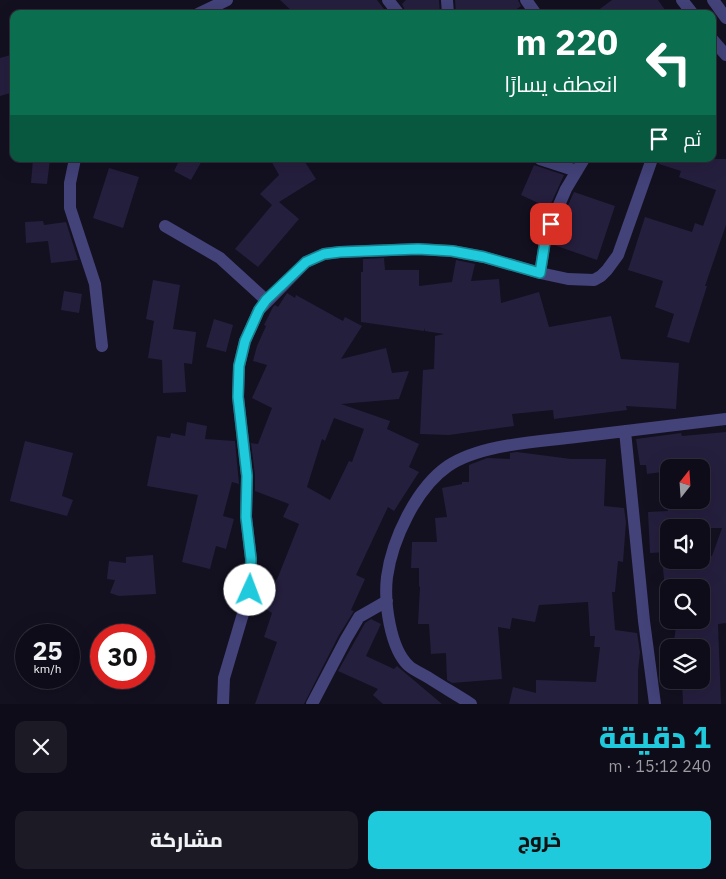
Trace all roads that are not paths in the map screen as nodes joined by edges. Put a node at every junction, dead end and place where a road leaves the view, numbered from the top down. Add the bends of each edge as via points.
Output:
1 (228, 0) edge
2 (388, 0) edge
3 (715, 5) edge
4 (207, 10) edge
5 (396, 10) edge
6 (726, 18) edge
7 (716, 44) edge
8 (726, 55) edge
9 (74, 162) edge
10 (549, 162) edge
11 (582, 162) edge
12 (651, 162) edge
13 (577, 171) junction
14 (165, 226) dead end
15 (540, 273) junction
16 (266, 300) junction
17 (102, 346) dead end
18 (726, 419) edge
19 (625, 431) junction
20 (387, 601) junction
21 (224, 704) edge
22 (312, 704) edge
23 (470, 704) edge
24 (655, 704) edge

1 - 4 street
2 - 5 street
3 - 6 street
7 - 8 street
9 - 17 street via 70,208 95,284
10 - 13 street
11 - 13 street
12 - 15 street via 618,255 607,270 594,280
13 - 15 street via 546,235
14 - 16 street via 220,258
15 - 16 street via 452,251 340,252 324,254 306,262
16 - 21 street via 245,341 239,366 238,397 247,476 250,590 224,678
18 - 19 street
19 - 20 street via 492,448 449,465 424,490 408,514 389,564
19 - 24 street
20 - 22 street via 360,617
20 - 23 street via 389,620 400,655 410,666

